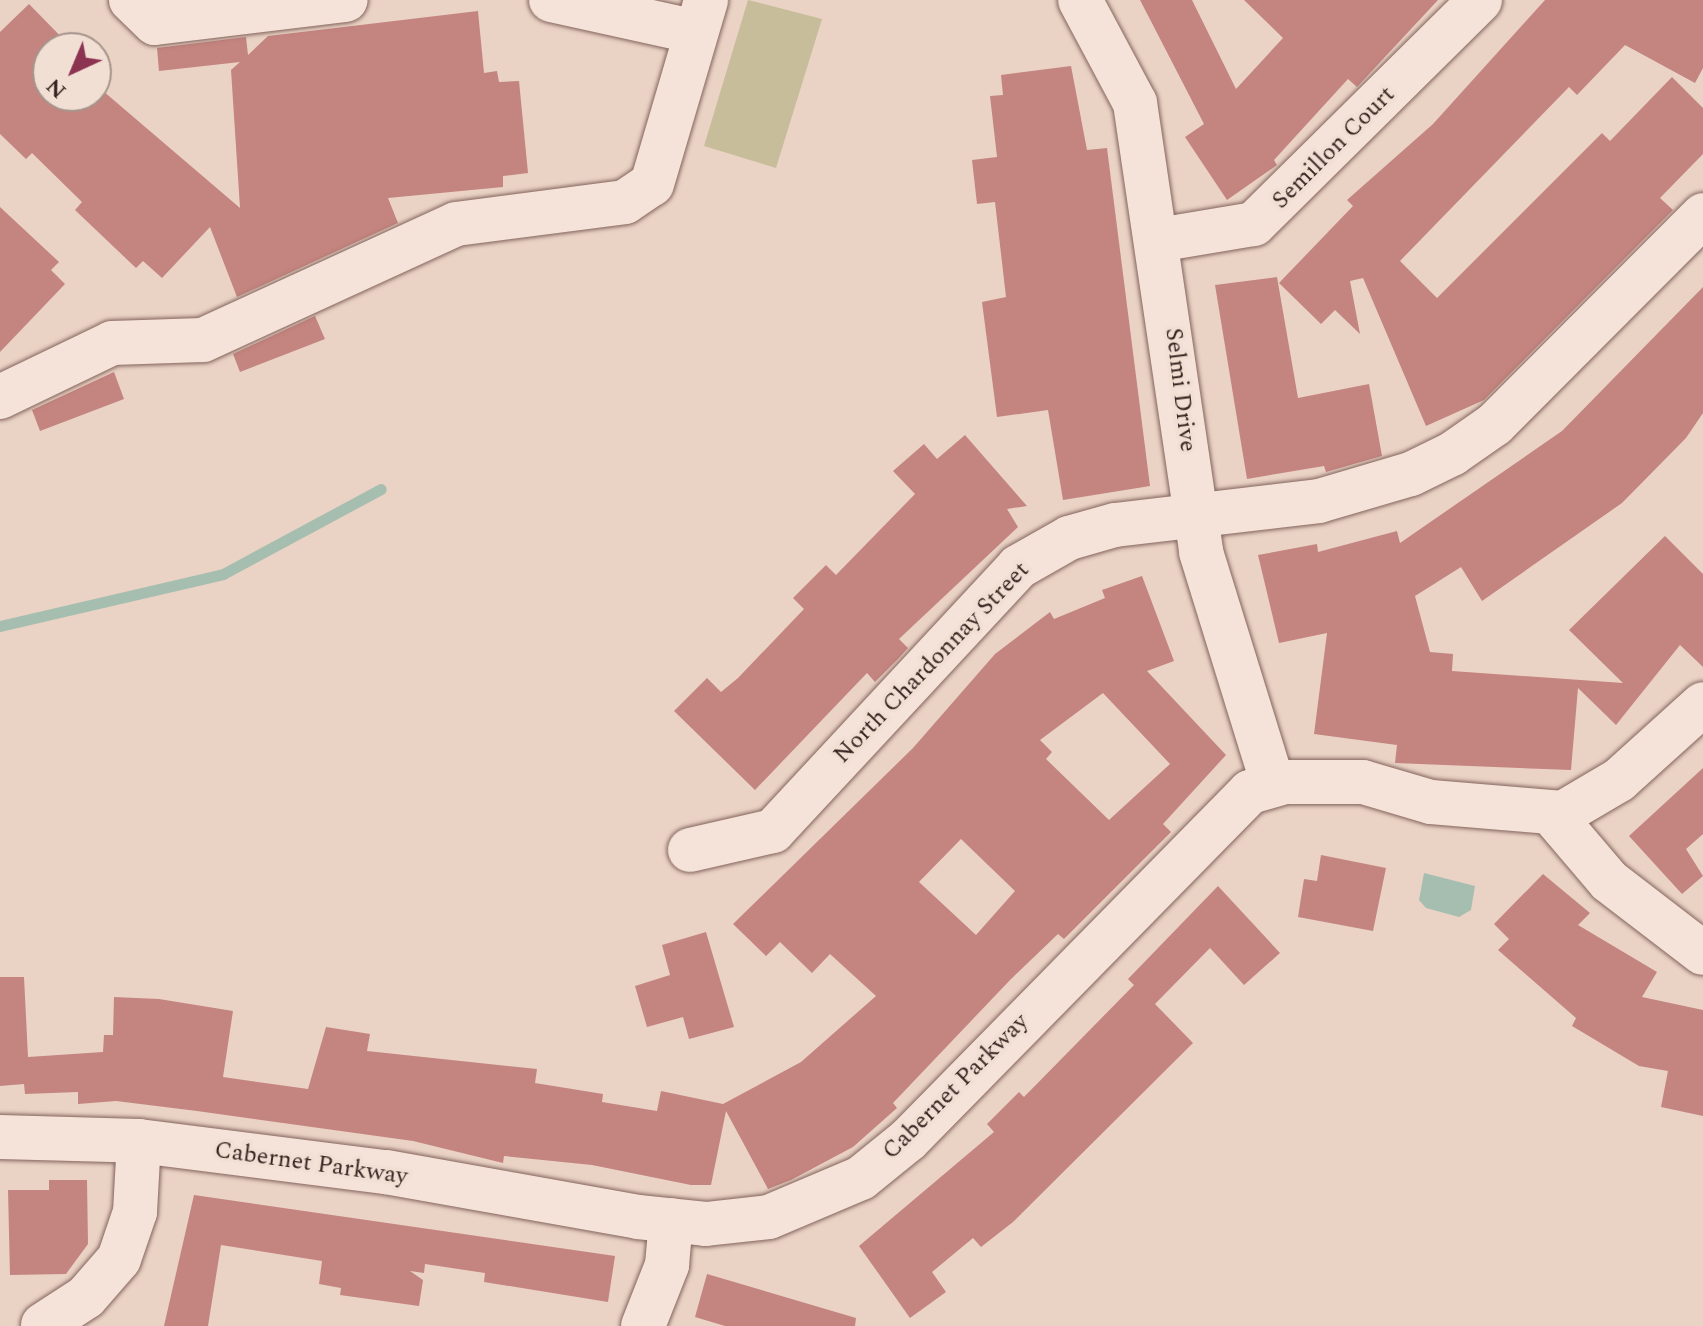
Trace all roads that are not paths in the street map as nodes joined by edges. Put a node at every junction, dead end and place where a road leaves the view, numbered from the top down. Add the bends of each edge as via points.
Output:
1 (131, 0) edge
2 (346, 0) edge
3 (551, 0) edge
4 (1080, 0) edge
5 (1480, 0) edge
6 (701, 16) edge
7 (1703, 215) edge
8 (1158, 240) junction
9 (0, 397) edge
10 (1196, 519) junction
11 (1703, 704) edge
12 (1273, 785) junction
13 (1552, 814) junction
14 (690, 850) dead end
15 (1703, 953) edge
16 (0, 1137) edge
17 (139, 1141) junction
18 (671, 1220) junction
19 (43, 1325) edge
20 (643, 1326) edge

1 - 2 street via 155,23
3 - 6 street
4 - 8 street, Selmi Drive via 1135,103
5 - 8 street, Semillon Court via 1254,224
6 - 9 street via 652,184 625,202 456,224 203,340 112,343
7 - 10 street, North Chardonnay Street via 1495,424 1452,454 1369,489
8 - 10 street, Selmi Drive
10 - 12 street, Selmi Drive via 1218,622
10 - 14 street, North Chardonnay Street via 1115,525 1069,538 1018,567 773,831
11 - 13 street via 1619,780
12 - 13 street, Cabernet Parkway via 1363,782 1431,802
12 - 18 street, Cabernet Parkway via 1250,792 1177,860 908,1140 861,1178 769,1217
13 - 15 street via 1609,881
16 - 17 street, Cabernet Parkway
17 - 18 street, Cabernet Parkway
17 - 19 street via 135,1212 119,1259 86,1297
18 - 20 street via 667,1265

